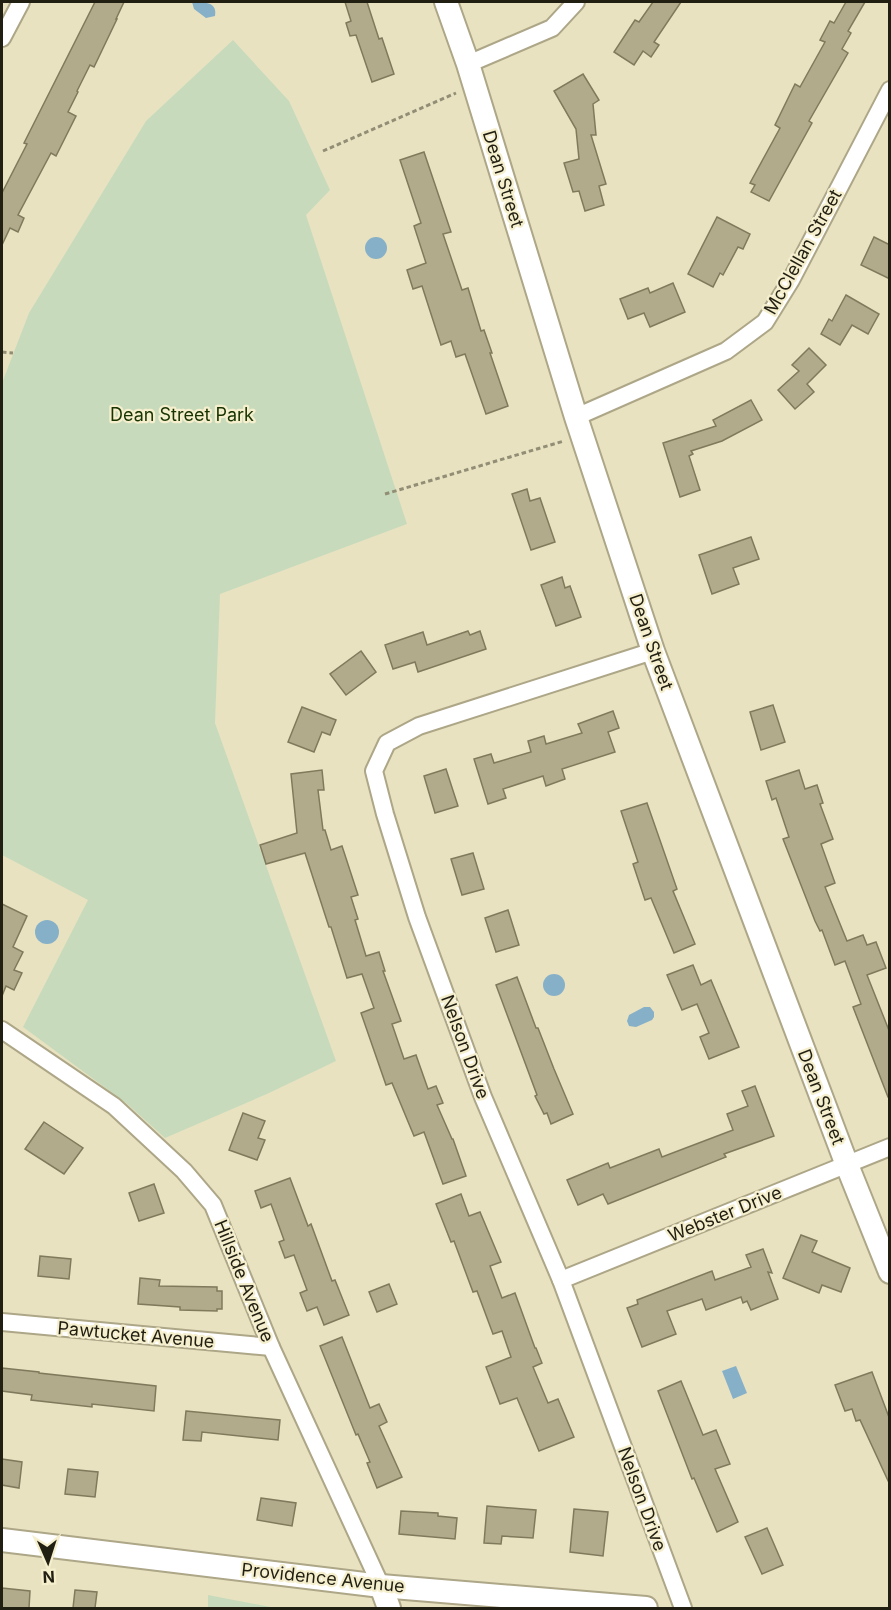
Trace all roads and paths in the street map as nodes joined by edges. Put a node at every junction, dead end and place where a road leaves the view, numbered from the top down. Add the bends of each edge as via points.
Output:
1 (21, 2) edge
2 (446, 2) edge
3 (576, 2) edge
4 (2, 38) edge
5 (468, 64) junction
6 (474, 86) junction
7 (890, 90) edge
8 (323, 151) dead end
9 (2, 352) edge
10 (13, 353) dead end
11 (579, 426) junction
12 (385, 494) dead end
13 (653, 651) junction
14 (2, 1030) edge
15 (890, 1147) edge
16 (847, 1165) junction
17 (890, 1272) edge
18 (561, 1280) junction
19 (2, 1322) edge
20 (271, 1347) junction
21 (2, 1540) edge
22 (381, 1586) junction
23 (388, 1608) edge
24 (646, 1608) edge
25 (683, 1608) edge

1 - 4 street
2 - 5 street, Dean Street
3 - 5 street via 552,28
5 - 6 street, Dean Street
6 - 8 path
6 - 11 street, Dean Street
7 - 11 street, McClellan Street via 765,322 726,351
9 - 10 path
11 - 12 path
11 - 13 street, Dean Street
13 - 16 street, Dean Street
13 - 18 street, Nelson Drive via 419,726 387,743 374,771 421,928 483,1097
14 - 20 street, Hillside Avenue via 114,1106 184,1170 213,1205
15 - 16 street, Webster Drive
16 - 17 street, Dean Street
16 - 18 street, Webster Drive
18 - 25 street, Nelson Drive
19 - 20 street, Pawtucket Avenue
20 - 22 street, Hillside Avenue
21 - 22 street, Providence Avenue
22 - 23 street, Hillside Avenue
22 - 24 street, Providence Avenue

